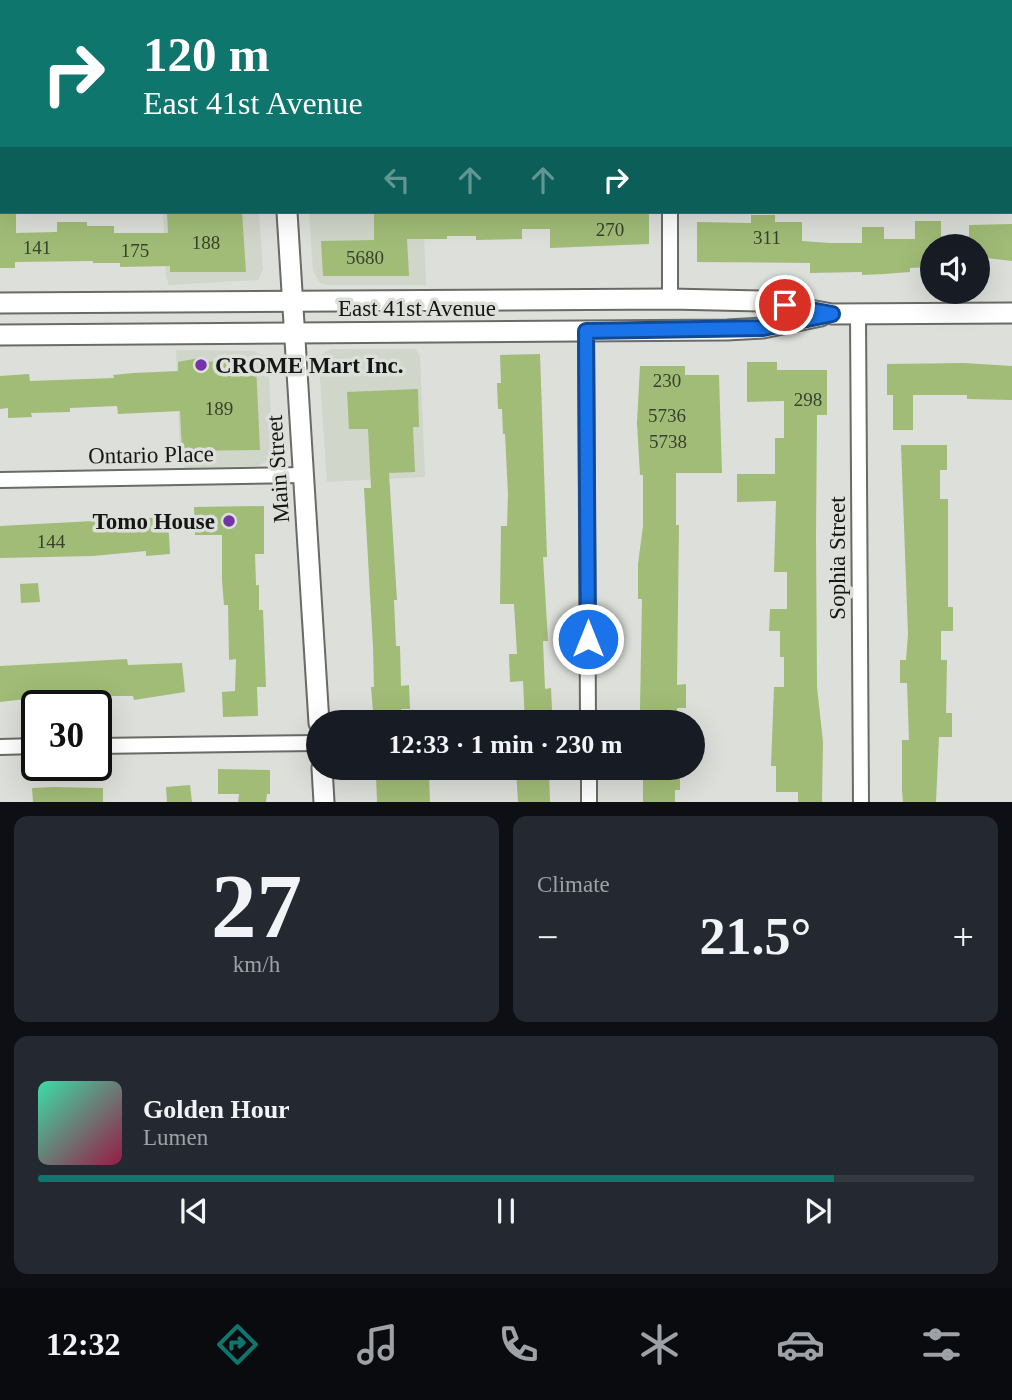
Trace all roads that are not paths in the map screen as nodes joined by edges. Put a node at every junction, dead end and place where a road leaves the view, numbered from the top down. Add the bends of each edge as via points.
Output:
1 (287, 214) edge
2 (670, 214) edge
3 (291, 299) junction
4 (670, 299) junction
5 (0, 303) edge
6 (1012, 313) edge
7 (832, 314) junction
8 (858, 314) junction
9 (586, 331) junction
10 (294, 333) junction
11 (0, 335) edge
12 (303, 475) junction
13 (0, 480) edge
14 (318, 710) edge
15 (588, 710) edge
16 (306, 743) edge
17 (21, 746) edge
18 (112, 746) edge
19 (0, 747) edge
20 (323, 780) edge
21 (589, 780) edge
22 (324, 802) edge
23 (589, 802) edge
24 (861, 802) edge

1 - 3 main road, Main Street
2 - 4 street
3 - 4 main road, East 41st Avenue
3 - 5 main road, East 41st Avenue
3 - 10 main road, Main Street
4 - 7 main road, East 41st Avenue via 761,301
6 - 8 main road, East 41st Avenue
7 - 8 main road, East 41st Avenue
7 - 9 main road, East 41st Avenue via 763,328
8 - 24 street, Sophia Street
9 - 10 main road, East 41st Avenue
9 - 15 street
10 - 11 main road, East 41st Avenue
10 - 12 main road, Main Street
12 - 13 street, Ontario Place
12 - 14 main road, Main Street
16 - 18 street
17 - 19 street
20 - 22 main road
21 - 23 street

